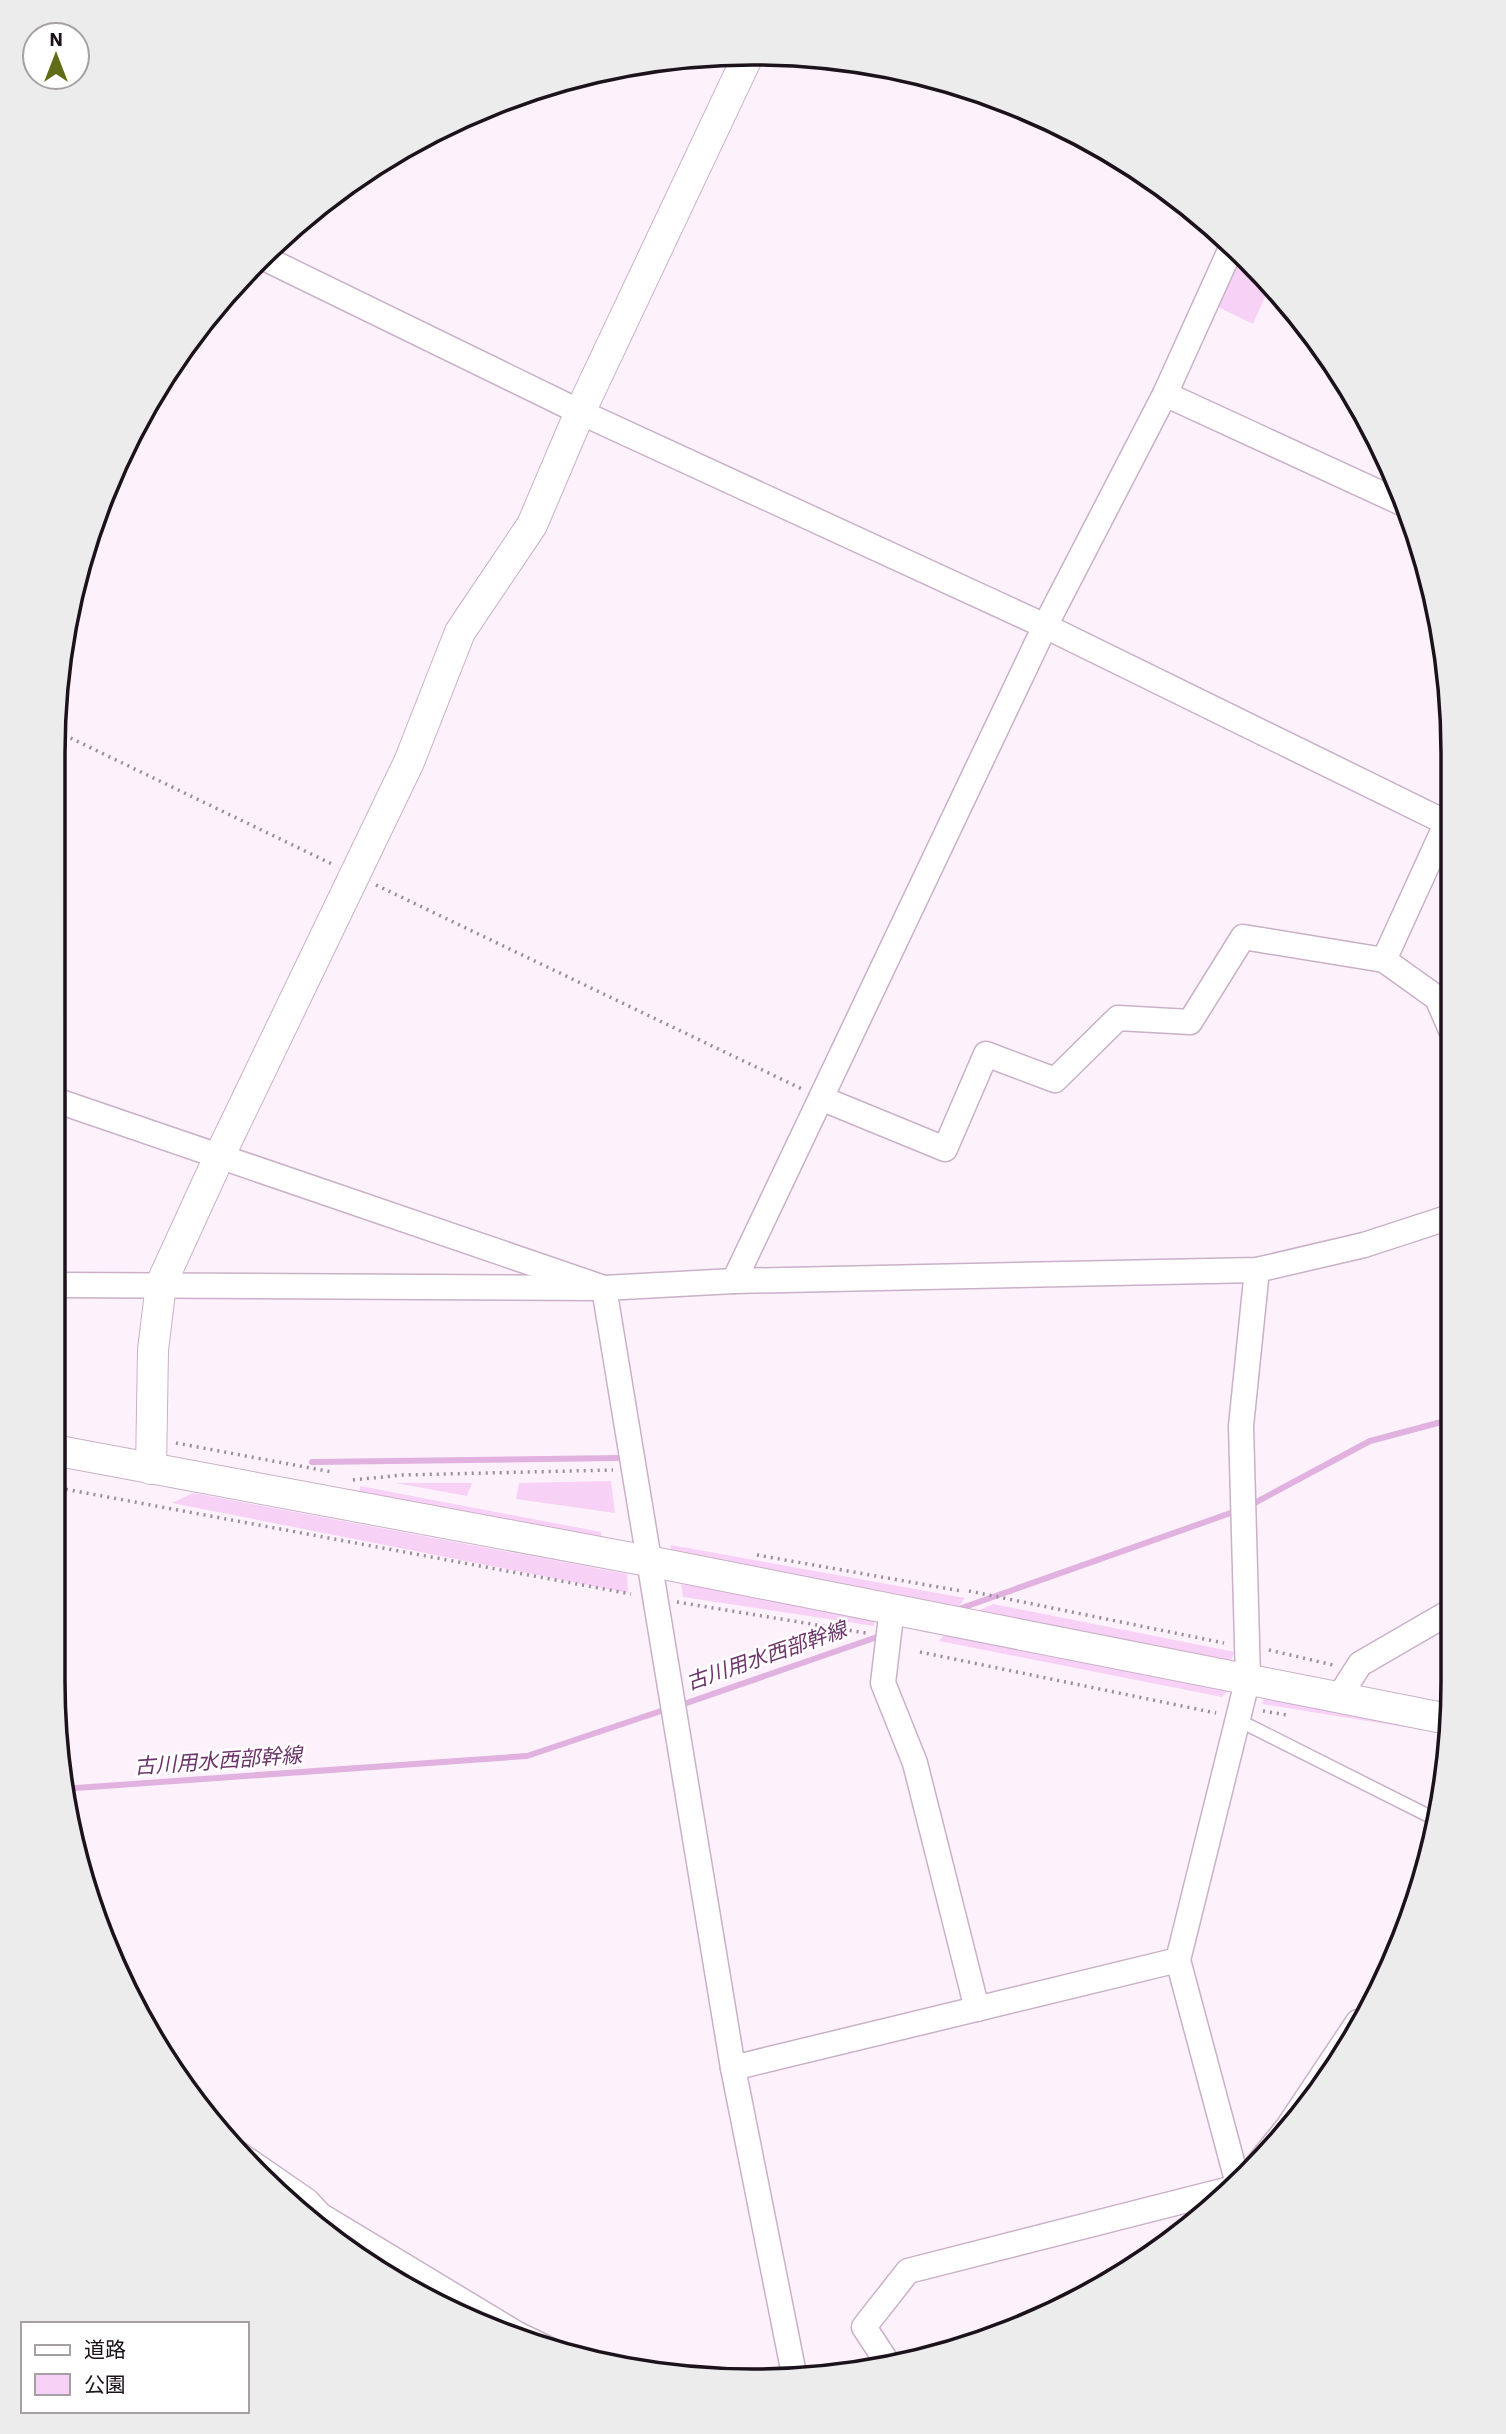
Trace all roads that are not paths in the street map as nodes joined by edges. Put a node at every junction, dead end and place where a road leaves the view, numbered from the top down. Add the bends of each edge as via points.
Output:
1 (744, 65) edge
2 (1228, 255) edge
3 (271, 261) edge
4 (1165, 394) junction
5 (580, 412) junction
6 (1392, 499) edge
7 (1045, 626) junction
8 (1441, 815) edge
9 (1441, 838) edge
10 (1384, 960) junction
11 (1441, 1007) edge
12 (823, 1099) junction
13 (65, 1103) edge
14 (220, 1155) junction
15 (1441, 1220) edge
16 (1257, 1270) junction
17 (734, 1280) junction
18 (161, 1284) junction
19 (65, 1285) edge
20 (604, 1289) junction
21 (65, 1452) edge
22 (151, 1468) junction
23 (648, 1561) junction
24 (892, 1608) junction
25 (1441, 1617) edge
26 (1248, 1678) junction
27 (1339, 1697) junction
28 (1227, 1717) junction
29 (1440, 1717) edge
30 (1428, 1816) edge
31 (1178, 1960) junction
32 (977, 2009) junction
33 (733, 2068) junction
34 (1233, 2174) edge
35 (286, 2186) edge
36 (1214, 2192) edge
37 (311, 2208) edge
38 (351, 2239) edge
39 (460, 2303) edge
40 (883, 2357) edge
41 (793, 2368) edge

1 - 5 street
2 - 4 street
3 - 5 street
4 - 6 street
4 - 7 street
5 - 7 street
5 - 14 street via 532,525 460,632 410,762
7 - 8 street
7 - 12 street
9 - 10 street
10 - 11 street via 1437,998
10 - 12 street via 1243,937 1191,1022 1118,1017 1055,1080 986,1054 945,1149
12 - 17 street
13 - 14 street
14 - 18 street
14 - 20 street
15 - 16 street via 1364,1245
16 - 17 street
16 - 26 street via 1241,1426
17 - 20 street
18 - 19 street
18 - 20 street
18 - 22 street via 153,1350
20 - 23 street
21 - 22 street
22 - 23 street
23 - 24 street
23 - 33 street
24 - 26 street
24 - 32 street via 883,1683 915,1763
25 - 27 street via 1360,1664
26 - 27 street
26 - 28 street
27 - 29 street
28 - 30 lane
28 - 31 street
31 - 32 street
31 - 34 street
32 - 33 street
33 - 41 street
35 - 37 street
36 - 40 street via 908,2271 864,2328
38 - 39 street

